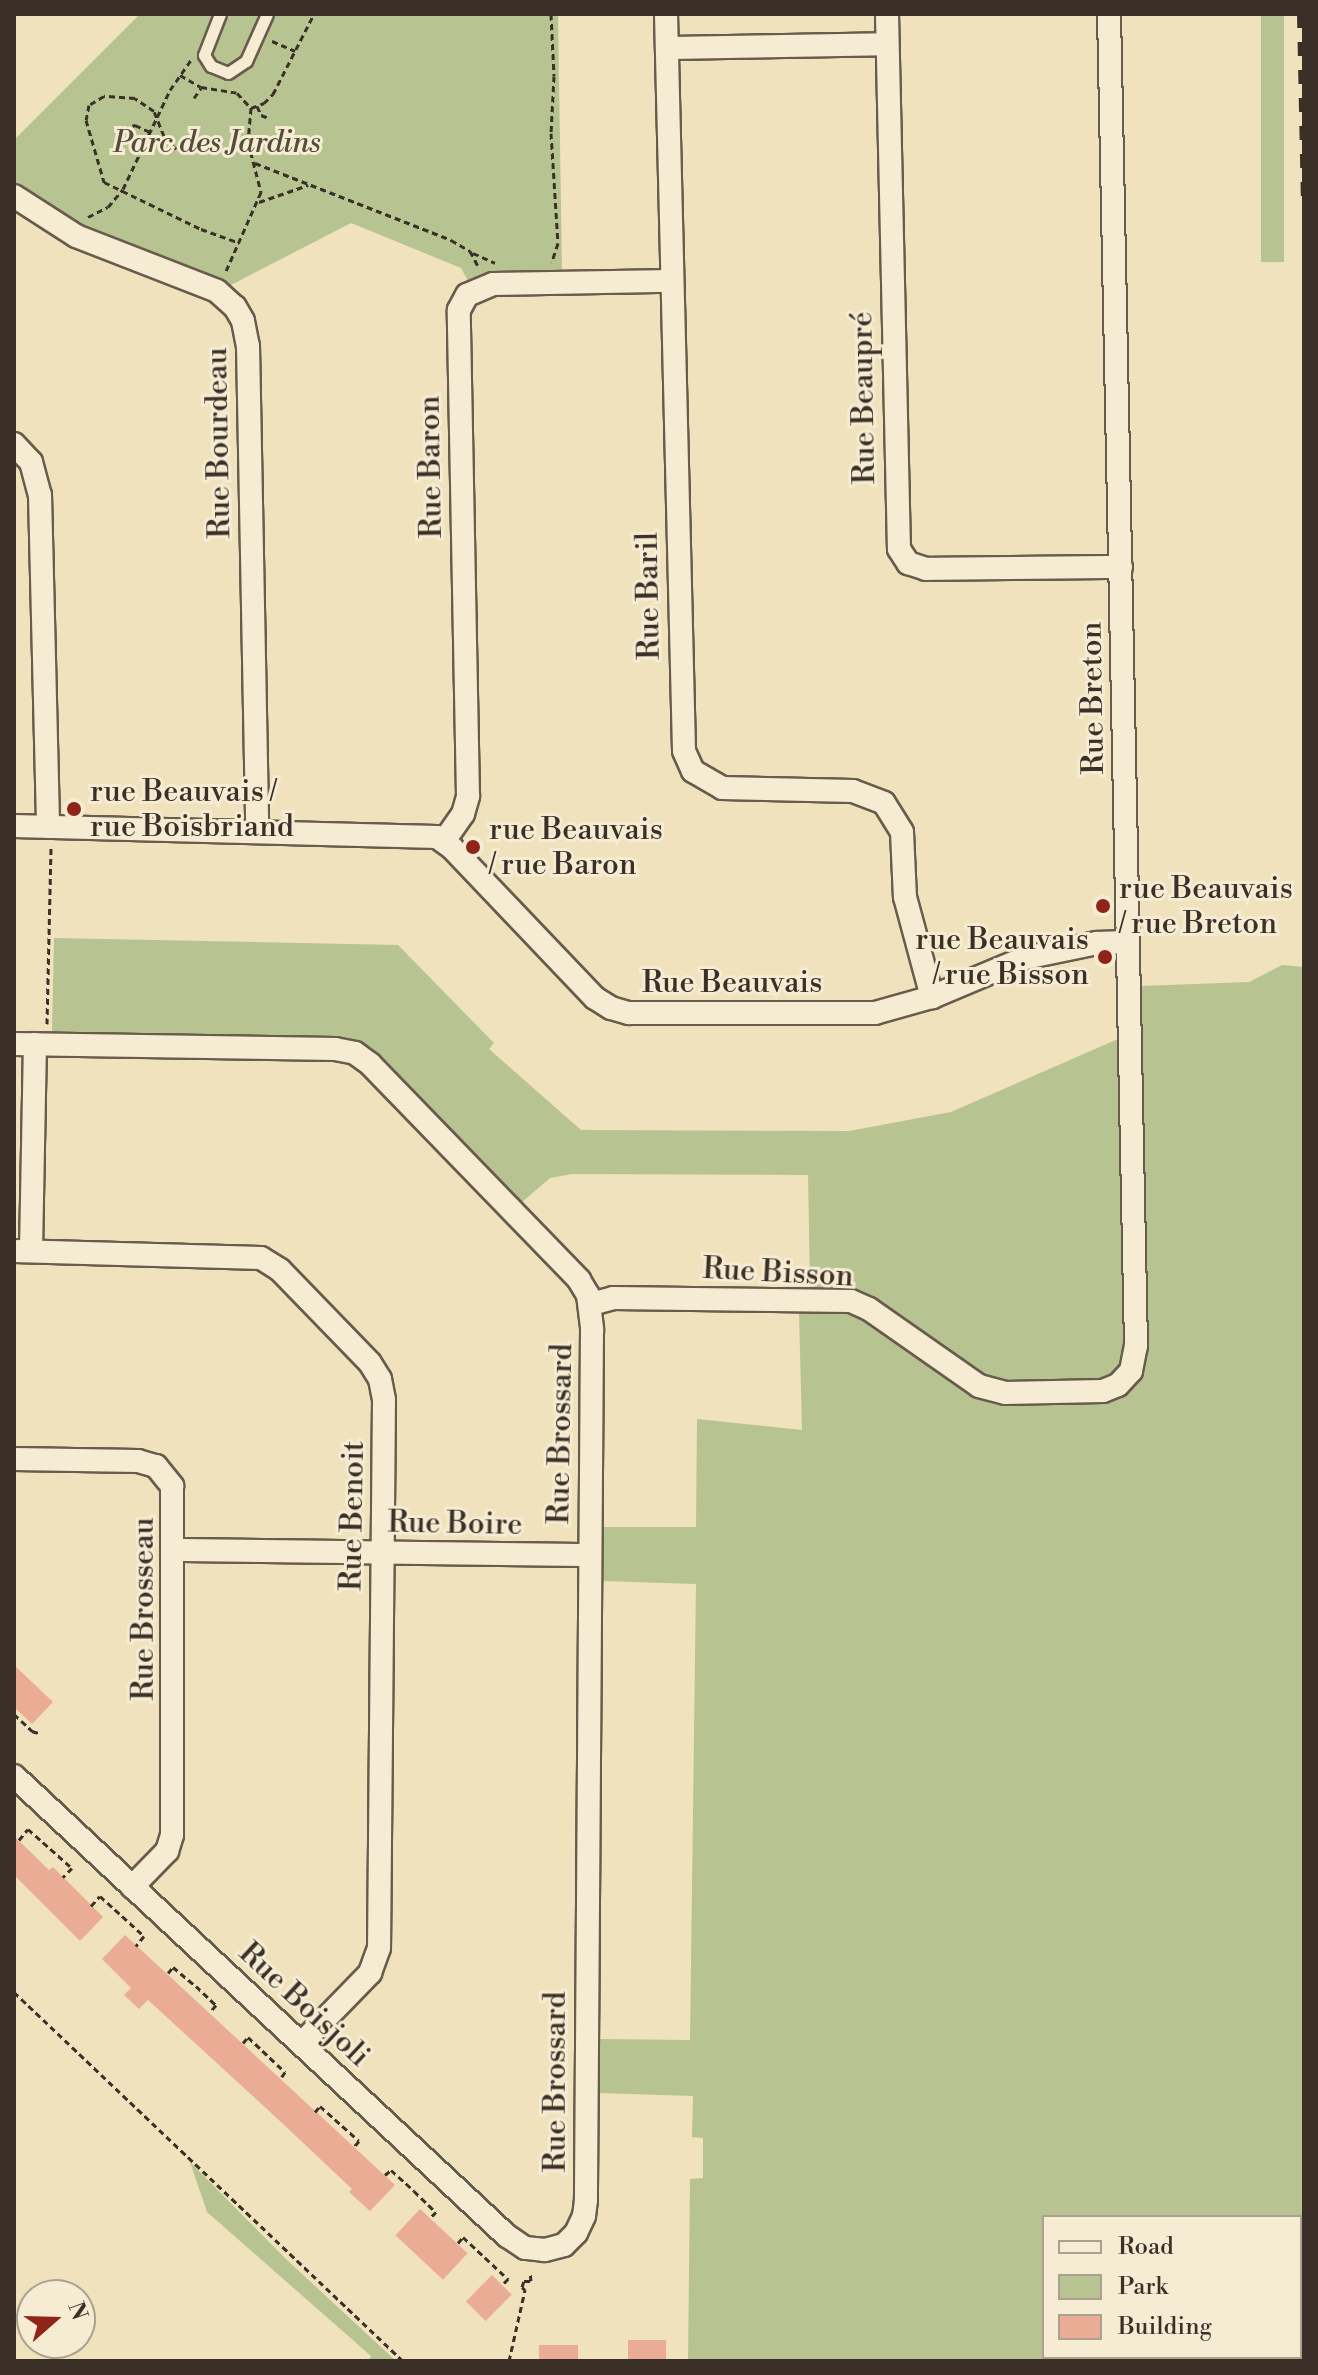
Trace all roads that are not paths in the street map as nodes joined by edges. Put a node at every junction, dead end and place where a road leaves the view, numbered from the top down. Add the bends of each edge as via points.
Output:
1 (220, 14) edge
2 (267, 14) edge
3 (666, 14) edge
4 (887, 14) edge
5 (1109, 14) edge
6 (887, 44) junction
7 (667, 48) junction
8 (14, 196) edge
9 (672, 281) junction
10 (14, 444) edge
11 (1121, 567) junction
12 (14, 826) edge
13 (257, 830) junction
14 (50, 834) junction
15 (444, 841) junction
16 (1127, 942) junction
17 (932, 997) junction
18 (32, 1040) edge
19 (22, 1251) edge
20 (591, 1304) junction
21 (1126, 1379) joint
22 (14, 1459) edge
23 (174, 1550) junction
24 (383, 1552) junction
25 (590, 1555) junction
26 (14, 1776) edge
27 (132, 1887) junction
28 (302, 2043) junction
29 (564, 2245) joint

1 - 2 lane via 204,55 211,66 228,73 246,61
3 - 7 street, Rue Baril
4 - 6 street, Rue Beaupré
5 - 11 street, Rue Breton
6 - 7 street
6 - 11 street, Rue Beaupré via 899,549 908,563 926,569
7 - 9 street, Rue Baril
8 - 13 street, Rue Bourdeau via 76,236 217,291 243,321 248,346
9 - 15 street, Rue Baron via 483,286 467,295 459,310 468,796 463,814
9 - 17 street, Rue Baril via 682,741 687,761 700,777 730,790 853,791 884,803 902,832 905,897
10 - 14 street via 31,462 40,495
11 - 16 street, Rue Breton
12 - 14 street
13 - 14 street
13 - 15 street via 430,836
15 - 17 street, Rue Beauvais via 595,998 611,1008 629,1013 875,1013
16 - 17 street, Rue Beauvais via 1025,958
16 - 21 street, Rue Breton via 1136,1346
18 - 19 street
18 - 20 street, Rue Brossard via 355,1053 579,1280
19 - 24 street, Rue Benoit via 252,1256 274,1265 380,1379
20 - 21 street, Rue Bisson via 613,1298 844,1300 869,1309 987,1389 1095,1393
20 - 25 street, Rue Brossard
22 - 23 street, Rue Brosseau via 138,1461 156,1466 174,1493
23 - 24 street, Rue Boire
23 - 27 street, Rue Brosseau via 172,1835 167,1851
24 - 25 street, Rue Boire
24 - 28 street, Rue Benoit via 379,1948 370,1973
25 - 29 street, Rue Brossard via 586,2200 581,2225
26 - 27 street, Rue Boisjoli
27 - 28 street, Rue Boisjoli
28 - 29 street, Rue Boisjoli via 517,2244 535,2250

